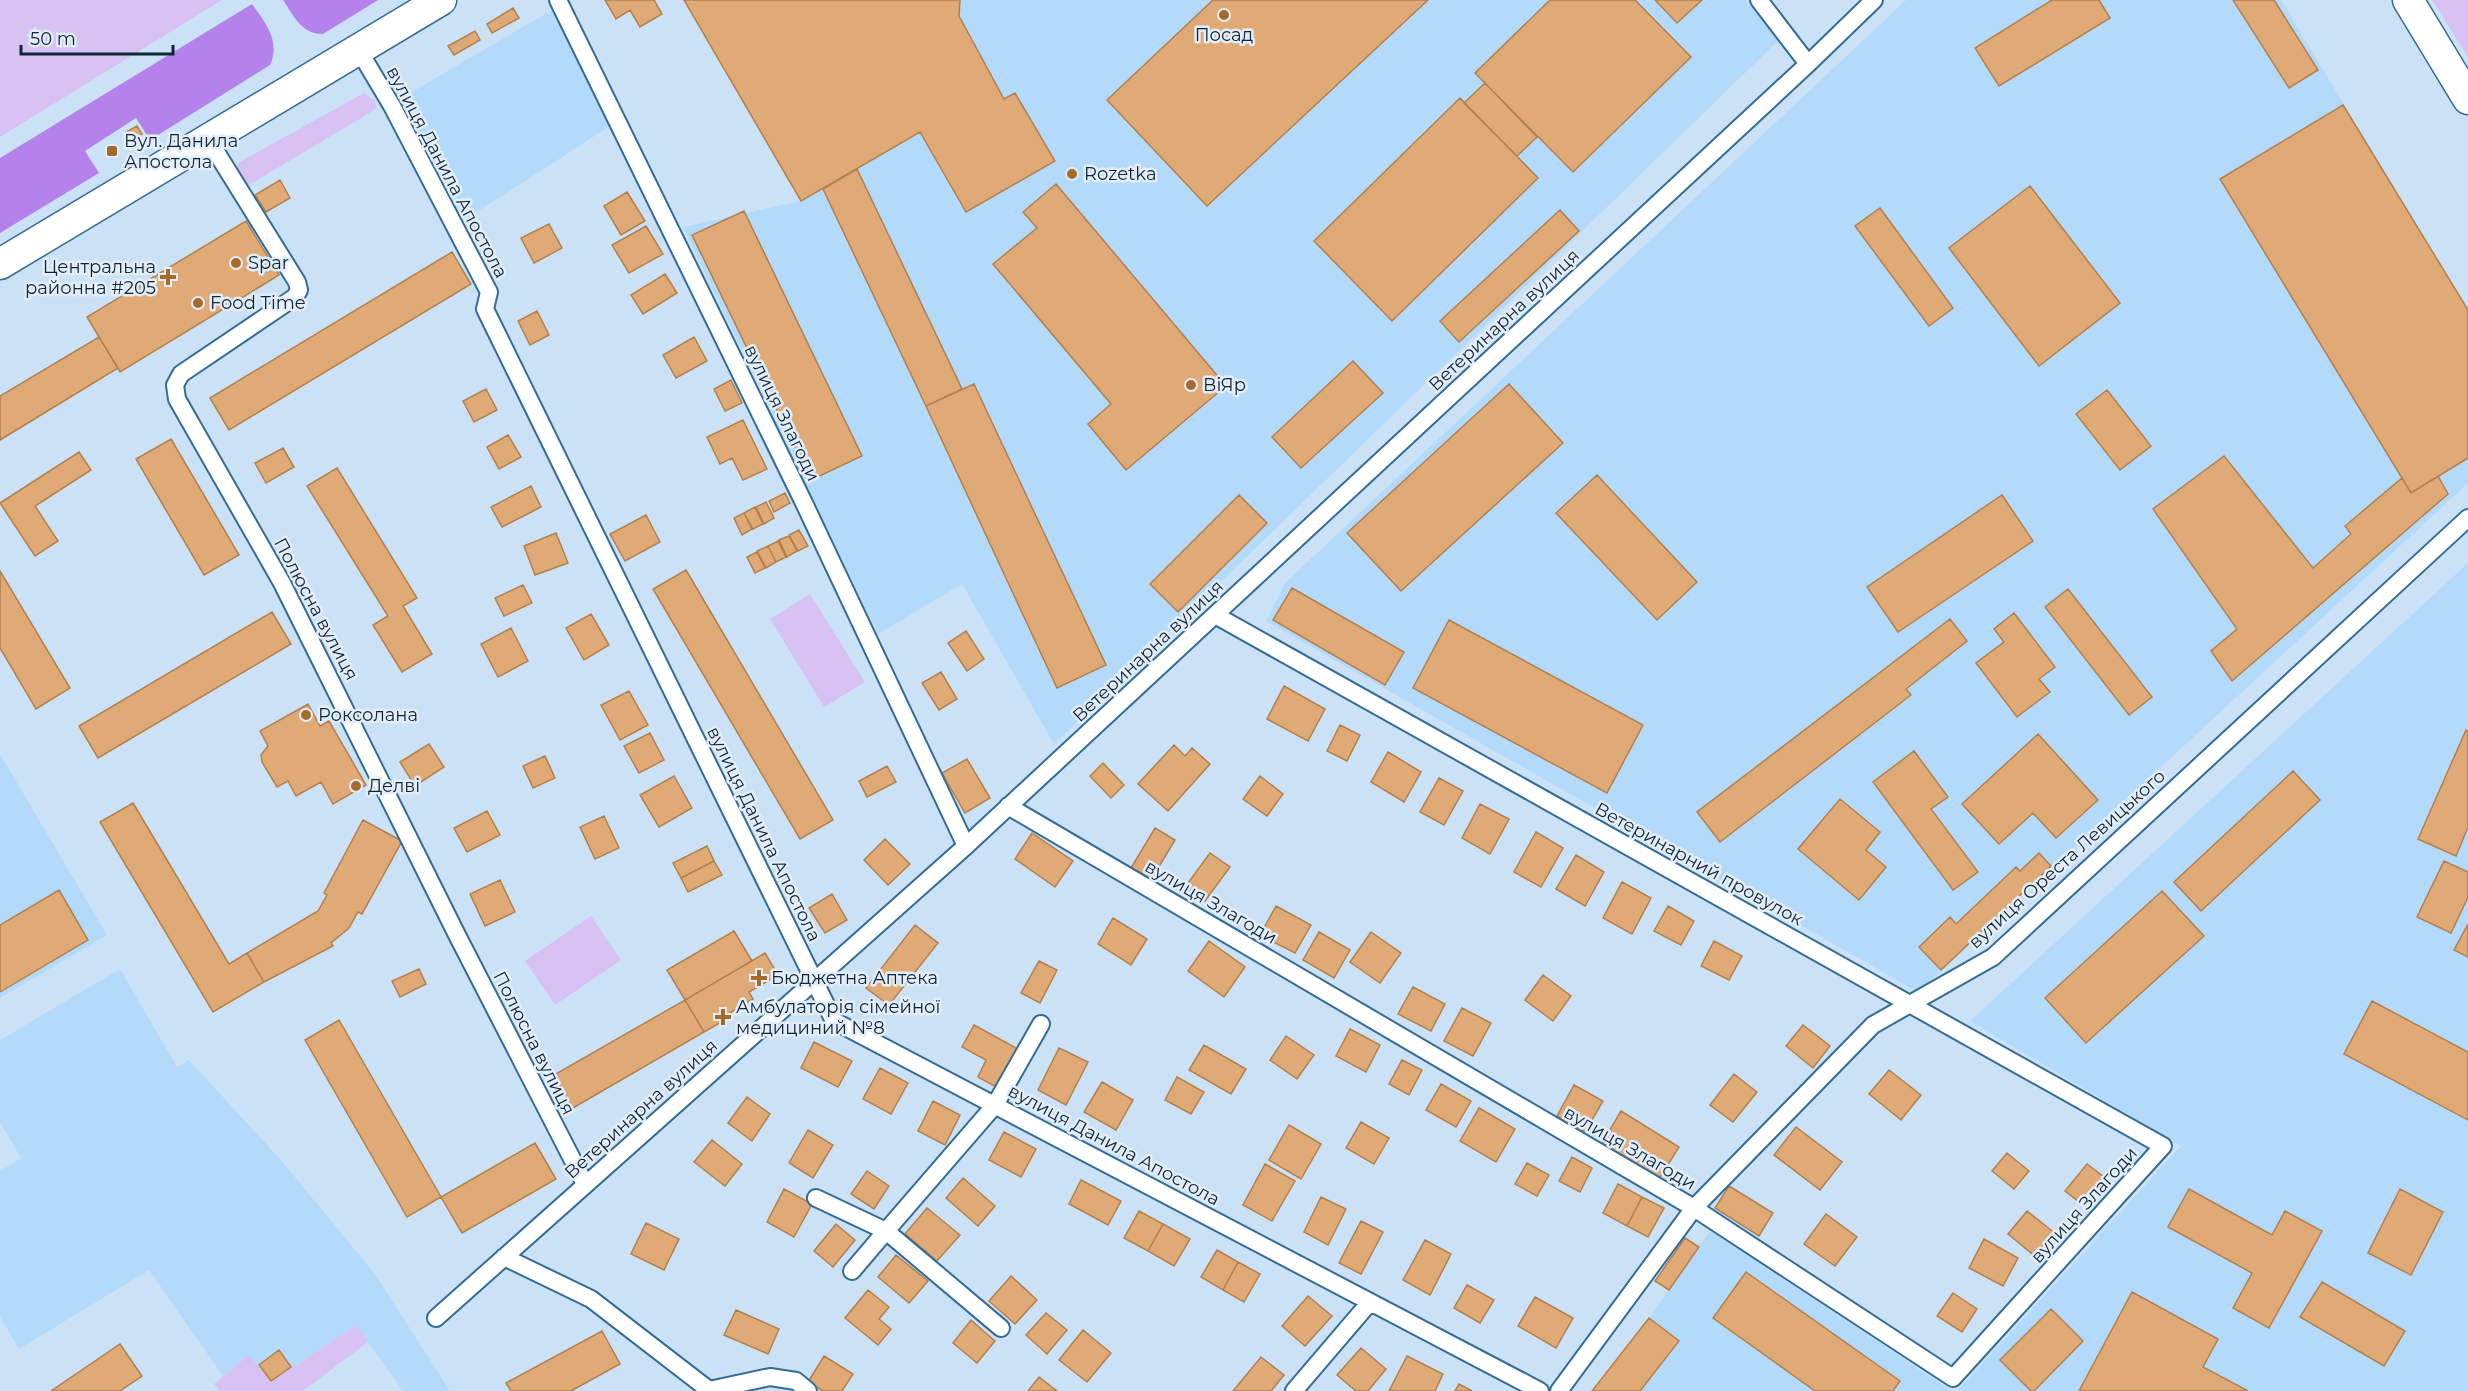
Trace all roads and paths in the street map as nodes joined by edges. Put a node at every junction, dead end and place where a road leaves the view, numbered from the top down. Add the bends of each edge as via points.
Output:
1 (441, 0) edge
2 (558, 0) edge
3 (1759, 0) edge
4 (1874, 0) edge
5 (2408, 0) edge
6 (358, 49) junction
7 (1808, 64) junction
8 (2468, 99) edge
9 (208, 139) junction
10 (0, 264) edge
11 (2468, 518) edge
12 (1215, 615) junction
13 (1008, 807) junction
14 (966, 846) junction
15 (815, 981) junction
16 (1909, 1004) junction
17 (1041, 1023) dead end
18 (995, 1105) junction
19 (2163, 1146) joint
20 (585, 1184) junction
21 (816, 1198) dead end
22 (1694, 1208) junction
23 (886, 1231) junction
24 (504, 1257) junction
25 (852, 1271) dead end
26 (1370, 1302) junction
27 (436, 1317) dead end
28 (1001, 1328) dead end
29 (709, 1391) edge
30 (808, 1391) edge
31 (1294, 1391) edge
32 (1540, 1391) edge
33 (1559, 1391) edge

1 - 6 highway
2 - 14 street, вулиця Злагоди
3 - 7 street
4 - 7 street, Ветеринарна вулиця
5 - 8 highway
6 - 9 highway
6 - 15 street, вулиця Данила Апостола via 489,292 485,309
7 - 12 street, Ветеринарна вулиця
9 - 10 highway
9 - 20 street, Полюсна вулиця via 299,290 296,297 181,374 175,385 177,399 282,583
11 - 16 street, вулиця Ореста Левицького via 1993,957
12 - 13 street, Ветеринарна вулиця
12 - 16 street, Ветеринарний провулок
13 - 14 street, Ветеринарна вулиця
13 - 22 street, вулиця Злагоди
14 - 15 street, Ветеринарна вулиця
15 - 18 street, вулиця Данила Апостола via 834,1021
15 - 20 street, Ветеринарна вулиця
16 - 19 street, Ветеринарний провулок
16 - 22 street, вулиця Ореста Левицького via 1873,1025
17 - 18 street
18 - 23 street
18 - 26 street, вулиця Данила Апостола
19 - 22 street, вулиця Злагоди via 1953,1378
20 - 24 street, Ветеринарна вулиця
21 - 23 street
22 - 33 street, вулиця Ореста Левицького
23 - 25 street
23 - 28 street
24 - 27 street, Ветеринарна вулиця
24 - 29 street via 607,1309
26 - 31 street
26 - 32 street, вулиця Данила Апостола
29 - 30 street via 770,1377 796,1381

